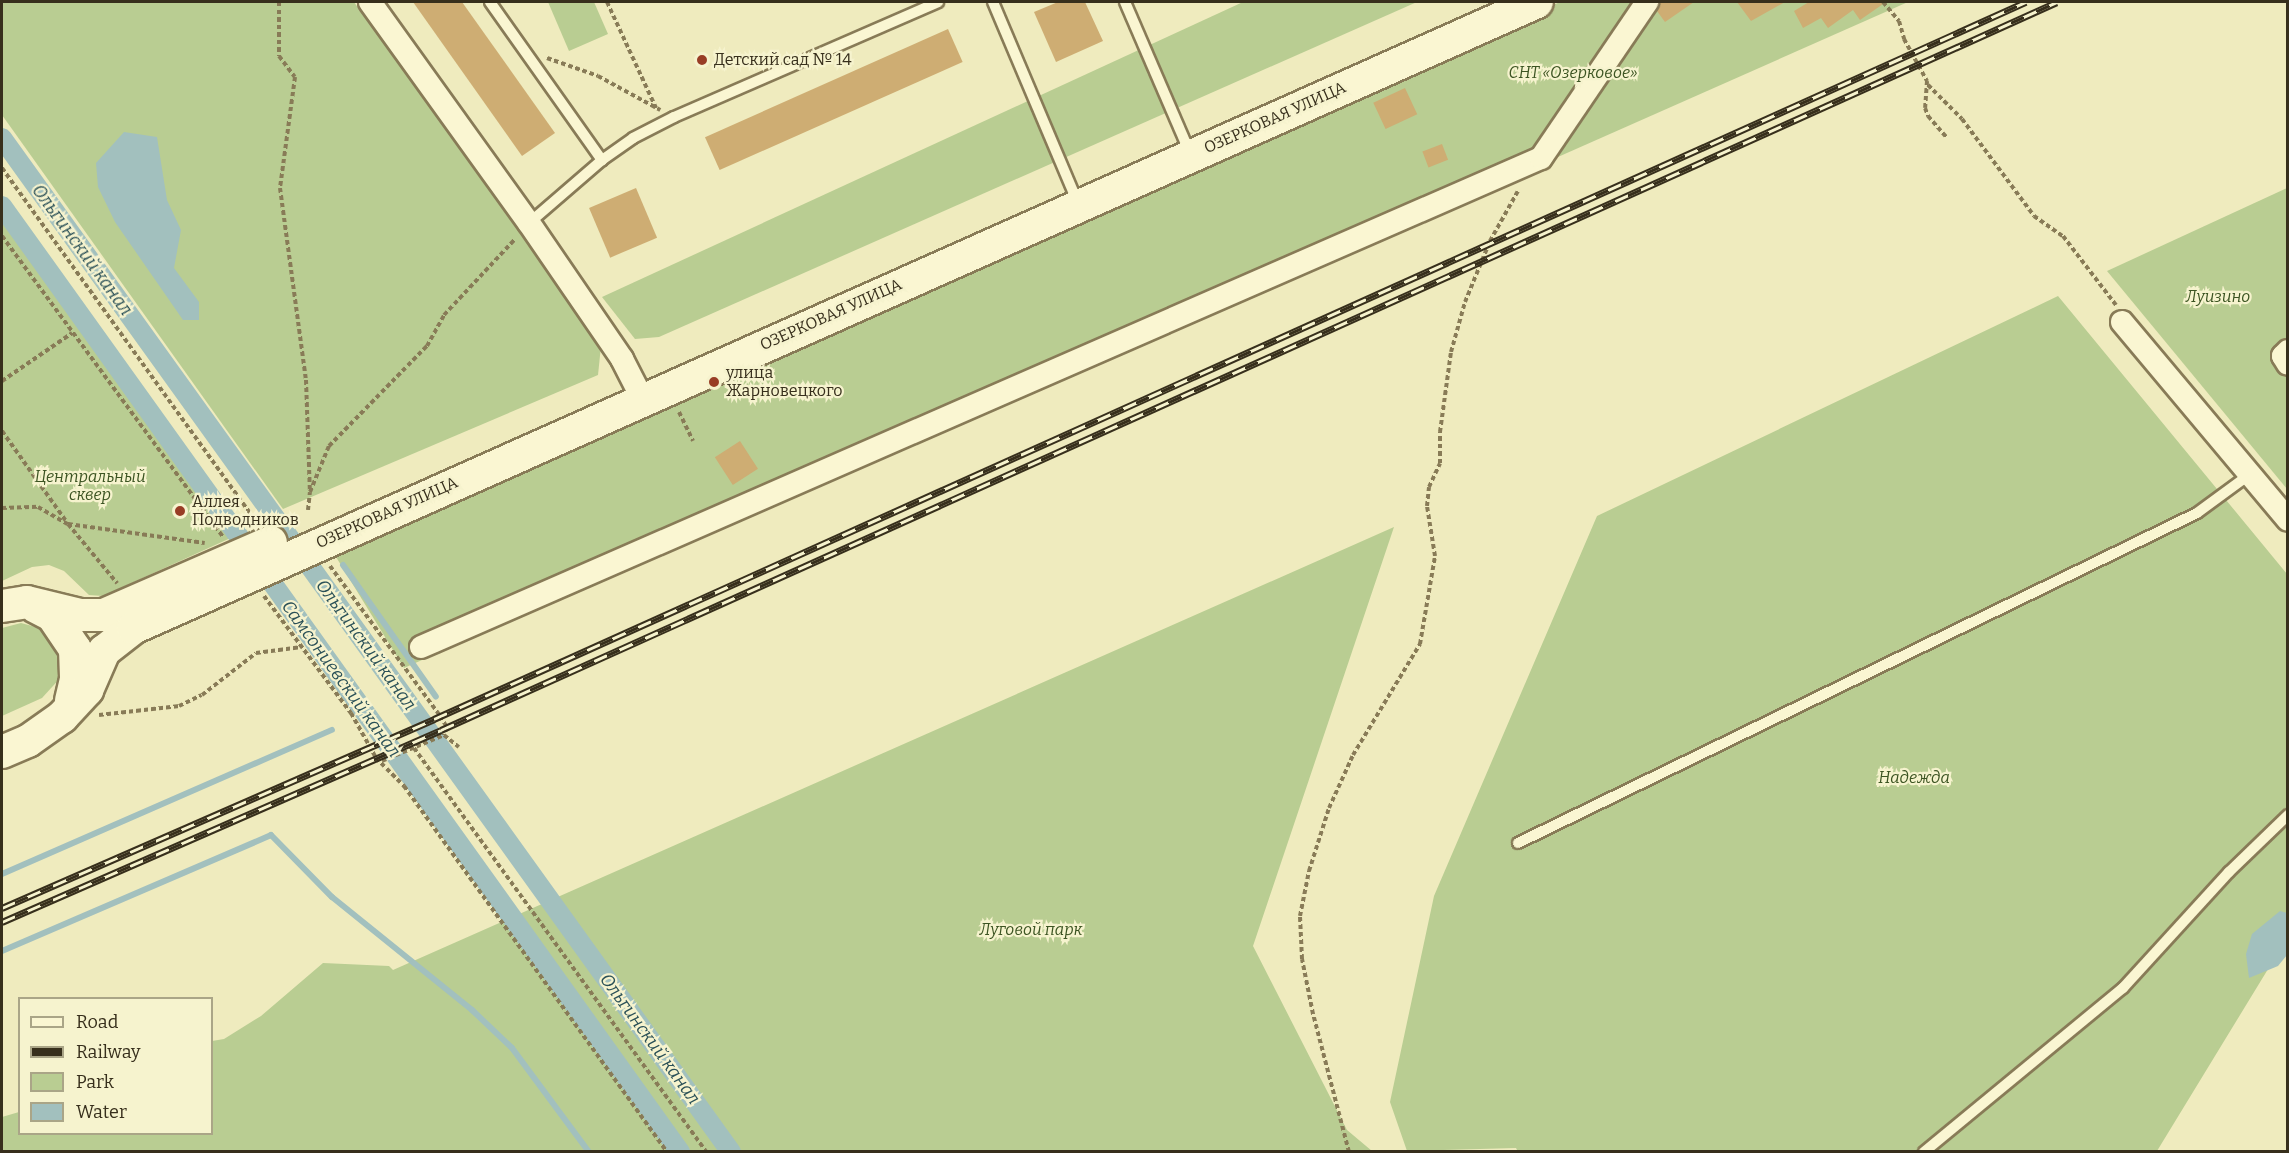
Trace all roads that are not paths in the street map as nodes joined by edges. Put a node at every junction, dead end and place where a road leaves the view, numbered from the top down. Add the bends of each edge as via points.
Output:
1 (370, 2) edge
2 (490, 2) edge
3 (938, 2) edge
4 (993, 2) edge
5 (1125, 2) edge
6 (1486, 2) edge
7 (1537, 2) edge
8 (1647, 2) edge
9 (1187, 146) junction
10 (602, 160) junction
11 (1075, 195) junction
12 (529, 223) junction
13 (2122, 322) road end
14 (2288, 351) edge
15 (2288, 364) edge
16 (639, 391) junction
17 (2250, 474) junction
18 (2288, 520) edge
19 (224, 556) junction
20 (14, 604) edge
21 (421, 647) dead end
22 (62, 717) junction
23 (2, 752) edge
24 (2288, 815) edge
25 (1518, 843) dead end
26 (1924, 1152) edge

1 - 12 street
2 - 10 lane
3 - 10 lane via 674,117
4 - 11 lane
5 - 9 lane
6 - 9 street, ОЗЕРКОВАЯ УЛИЦА
7 - 9 street, ОЗЕРКОВАЯ УЛИЦА
8 - 21 street via 1541,158
9 - 11 street, ОЗЕРКОВАЯ УЛИЦА
10 - 12 lane
11 - 16 street, ОЗЕРКОВАЯ УЛИЦА
12 - 16 street
13 - 17 street
14 - 15 street via 2283,356
16 - 19 street, ОЗЕРКОВАЯ УЛИЦА via 314,526
17 - 18 street
17 - 25 lane via 2197,513
19 - 20 street, ОЗЕРКОВАЯ УЛИЦА via 104,615
19 - 22 street, ОЗЕРКОВАЯ УЛИЦА via 118,638 98,660 87,690
20 - 22 street via 52,615 75,649 74,694
22 - 23 street, ОЗЕРКОВАЯ УЛИЦА via 28,741
24 - 26 lane via 2229,872 2123,988

